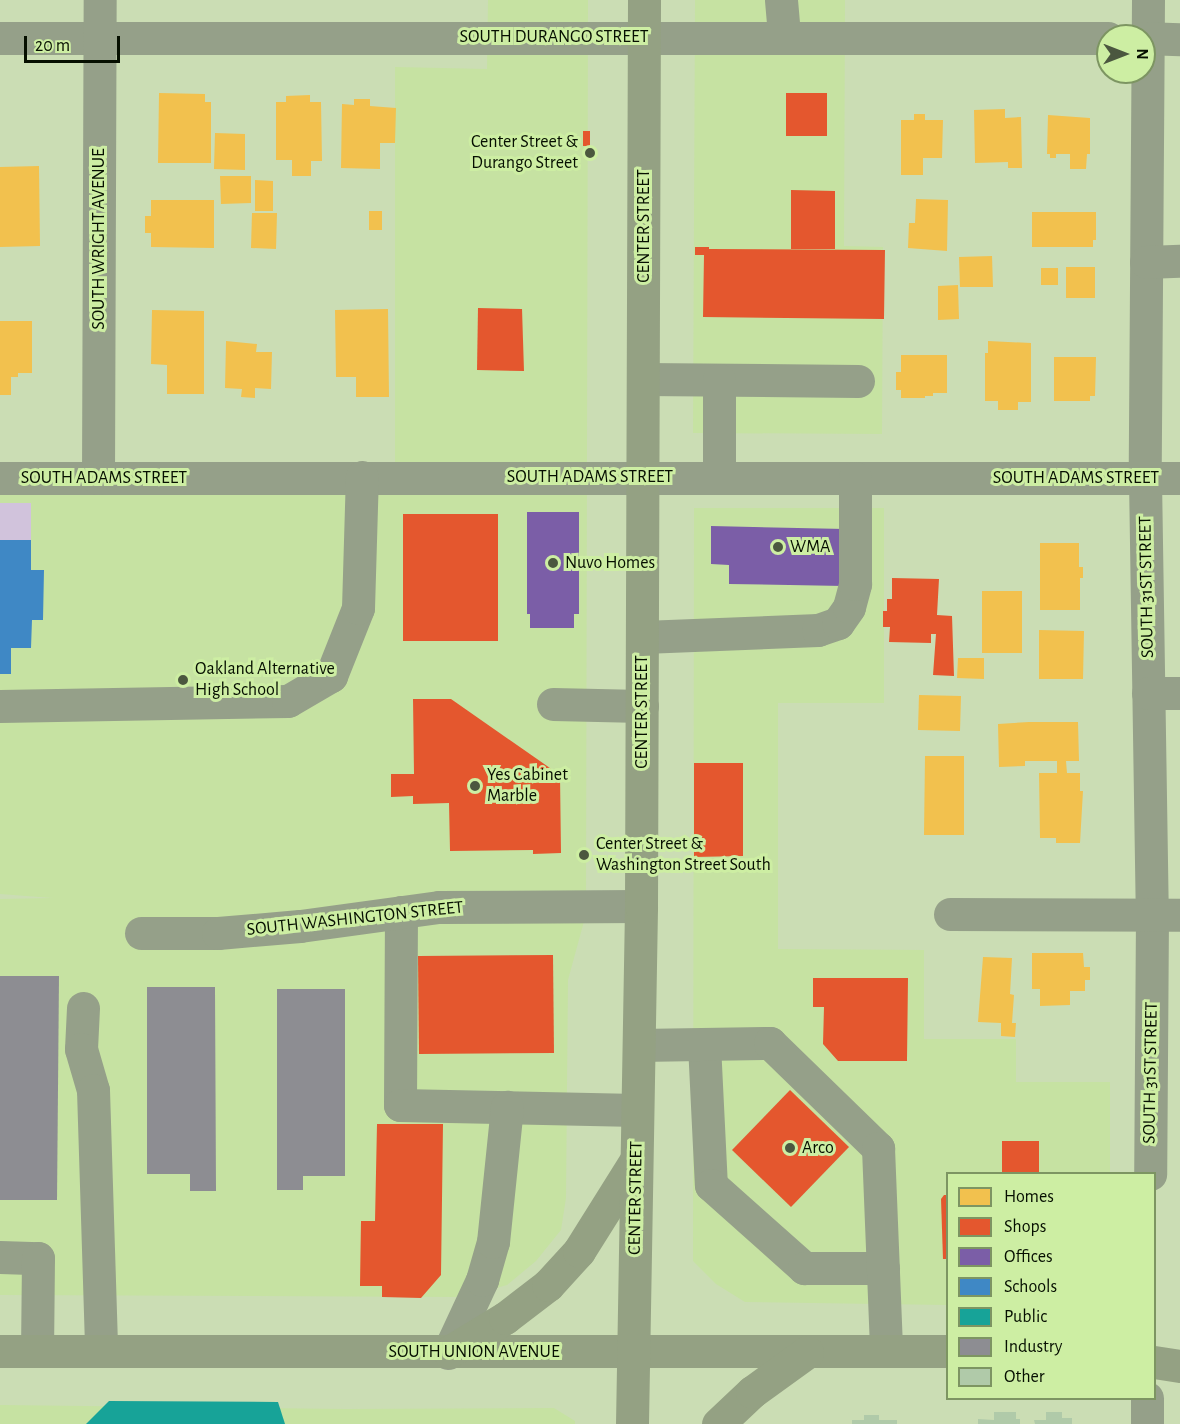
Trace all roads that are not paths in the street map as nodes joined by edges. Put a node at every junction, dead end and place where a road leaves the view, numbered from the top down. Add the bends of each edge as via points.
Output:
1 (100, 0) edge
2 (644, 0) edge
3 (781, 0) edge
4 (1148, 0) edge
5 (1147, 24) edge
6 (645, 37) junction
7 (0, 38) edge
8 (784, 38) junction
9 (1096, 38) edge
10 (1156, 38) edge
11 (100, 39) junction
12 (1180, 39) edge
13 (1146, 84) edge
14 (1180, 261) edge
15 (1146, 262) junction
16 (643, 379) junction
17 (719, 380) junction
18 (858, 381) dead end
19 (362, 477) junction
20 (643, 477) junction
21 (719, 477) junction
22 (0, 478) edge
23 (98, 478) junction
24 (855, 478) junction
25 (1145, 478) junction
26 (1180, 478) edge
27 (643, 637) junction
28 (1164, 693) edge
29 (553, 704) dead end
30 (0, 706) edge
31 (642, 706) junction
32 (641, 906) junction
33 (401, 912) junction
34 (950, 914) dead end
35 (1166, 915) edge
36 (141, 933) dead end
37 (83, 1008) dead end
38 (704, 1044) junction
39 (639, 1045) junction
40 (507, 1107) junction
41 (637, 1110) junction
42 (636, 1160) junction
43 (1150, 1172) edge
44 (0, 1257) edge
45 (883, 1268) junction
46 (101, 1349) junction
47 (886, 1350) junction
48 (0, 1351) edge
49 (633, 1351) junction
50 (946, 1351) edge
51 (37, 1352) junction
52 (807, 1352) junction
53 (448, 1353) junction
54 (1156, 1362) edge
55 (1180, 1366) edge
56 (1147, 1400) edge
57 (632, 1424) edge
58 (718, 1424) edge
59 (1147, 1424) edge

1 - 11 street, SOUTH WRIGHT AVENUE
2 - 6 main road, CENTER STREET
3 - 8 street
4 - 5 street, SOUTH 31ST STREET
6 - 8 street, SOUTH DURANGO STREET
6 - 11 street, SOUTH DURANGO STREET
6 - 16 main road, CENTER STREET
7 - 11 street, SOUTH DURANGO STREET
8 - 9 street, SOUTH DURANGO STREET
10 - 12 street
11 - 23 street, SOUTH WRIGHT AVENUE
13 - 15 street, SOUTH 31ST STREET
14 - 15 street
15 - 25 street, SOUTH 31ST STREET
16 - 17 street
16 - 20 main road, CENTER STREET
17 - 18 street
17 - 21 street
19 - 20 street, SOUTH ADAMS STREET
19 - 23 street, SOUTH ADAMS STREET
19 - 30 street via 358,608 331,676 288,701
20 - 21 street, SOUTH ADAMS STREET
20 - 27 main road, CENTER STREET
21 - 24 street, SOUTH ADAMS STREET
22 - 23 street, SOUTH ADAMS STREET
24 - 25 street, SOUTH ADAMS STREET
24 - 27 street via 855,584 849,607 838,622 818,630
25 - 26 street, SOUTH ADAMS STREET
25 - 28 street, SOUTH 31ST STREET
27 - 31 main road, CENTER STREET
28 - 35 street, SOUTH 31ST STREET
29 - 31 street
31 - 32 main road, CENTER STREET
32 - 33 street, SOUTH WASHINGTON STREET via 439,907
32 - 39 main road, CENTER STREET
33 - 36 street, SOUTH WASHINGTON STREET via 254,930
33 - 40 street via 400,1105
34 - 35 street
35 - 43 street, SOUTH 31ST STREET
37 - 46 street via 81,1049 93,1090
38 - 39 street
38 - 45 street via 770,1043 878,1148
38 - 45 street via 711,1185 804,1268
39 - 41 main road, CENTER STREET
40 - 41 street
40 - 53 street via 493,1242 482,1280
41 - 42 main road, CENTER STREET
42 - 49 main road, CENTER STREET
42 - 53 main road via 579,1251 548,1286
44 - 51 street via 38,1257
45 - 47 street
46 - 51 main road, SOUTH UNION AVENUE
46 - 53 main road, SOUTH UNION AVENUE
47 - 50 main road, SOUTH UNION AVENUE
47 - 52 main road, SOUTH UNION AVENUE
48 - 51 main road, SOUTH UNION AVENUE
49 - 52 main road, SOUTH UNION AVENUE
49 - 53 main road, SOUTH UNION AVENUE
49 - 57 main road, CENTER STREET
52 - 58 main road via 752,1392
54 - 55 main road
56 - 59 street

